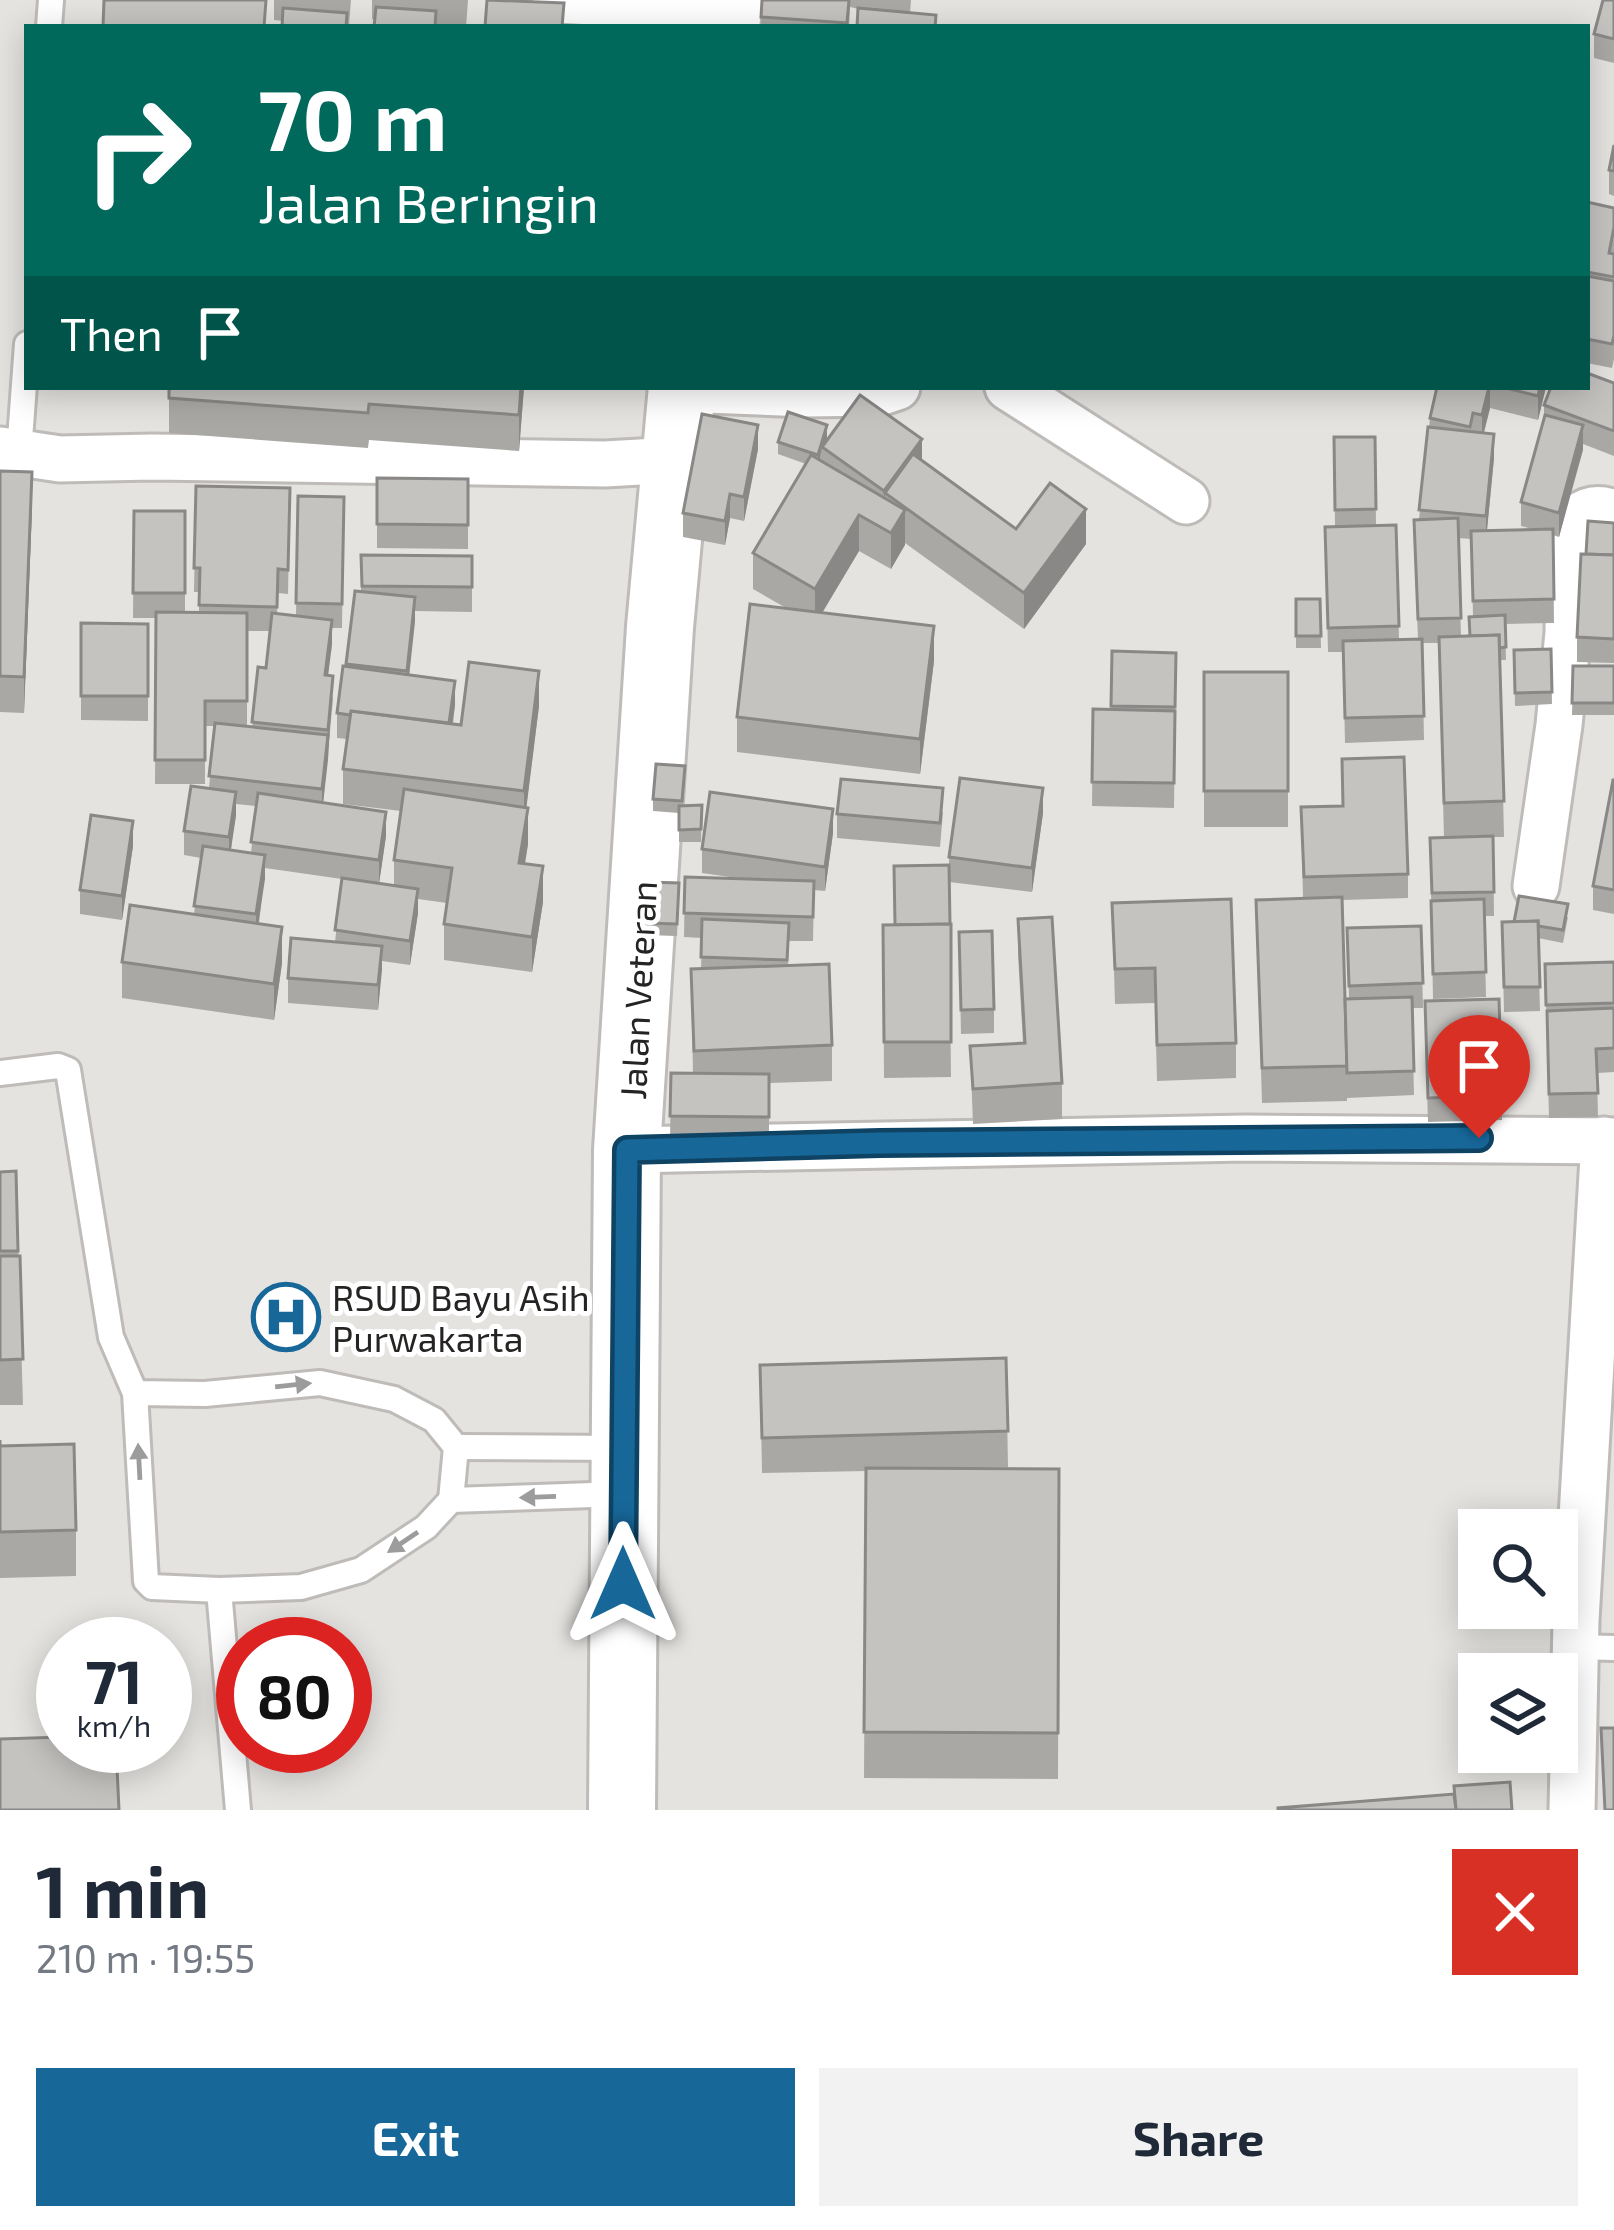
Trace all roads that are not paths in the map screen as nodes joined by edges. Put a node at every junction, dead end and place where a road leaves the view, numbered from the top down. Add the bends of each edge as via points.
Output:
1 (555, 0) edge
2 (728, 12) edge
3 (24, 363) edge
4 (682, 390) edge
5 (723, 390) edge
6 (888, 390) edge
7 (1013, 390) edge
8 (10, 452) edge
9 (674, 460) junction
10 (1186, 501) dead end
11 (1614, 513) edge
12 (1535, 886) dead end
13 (0, 1073) edge
14 (1609, 1141) edge
15 (627, 1150) junction
16 (135, 1393) junction
17 (456, 1447) junction
18 (624, 1471) junction
19 (452, 1500) junction
20 (219, 1590) junction
21 (1594, 1648) edge
22 (238, 1810) edge
23 (622, 1810) edge
24 (1572, 1810) edge

1 - 2 street
3 - 8 lane
4 - 9 highway, Jalan Veteran
5 - 6 street
7 - 10 street
8 - 9 street via 60,459
9 - 15 highway, Jalan Veteran
11 - 12 street via 1589,509 1569,529 1568,633
13 - 16 lane via 68,1070 111,1337
14 - 15 street via 1245,1138
14 - 21 street
15 - 18 highway, Jalan Veteran
16 -> 17 lane via 320,1383 394,1399 434,1420
20 -> 16 lane via 146,1581
17 - 18 lane
17 - 19 lane
18 -> 19 lane
18 - 23 highway, Jalan Veteran
19 -> 20 lane via 361,1570 301,1586
20 - 22 lane
21 - 24 street

